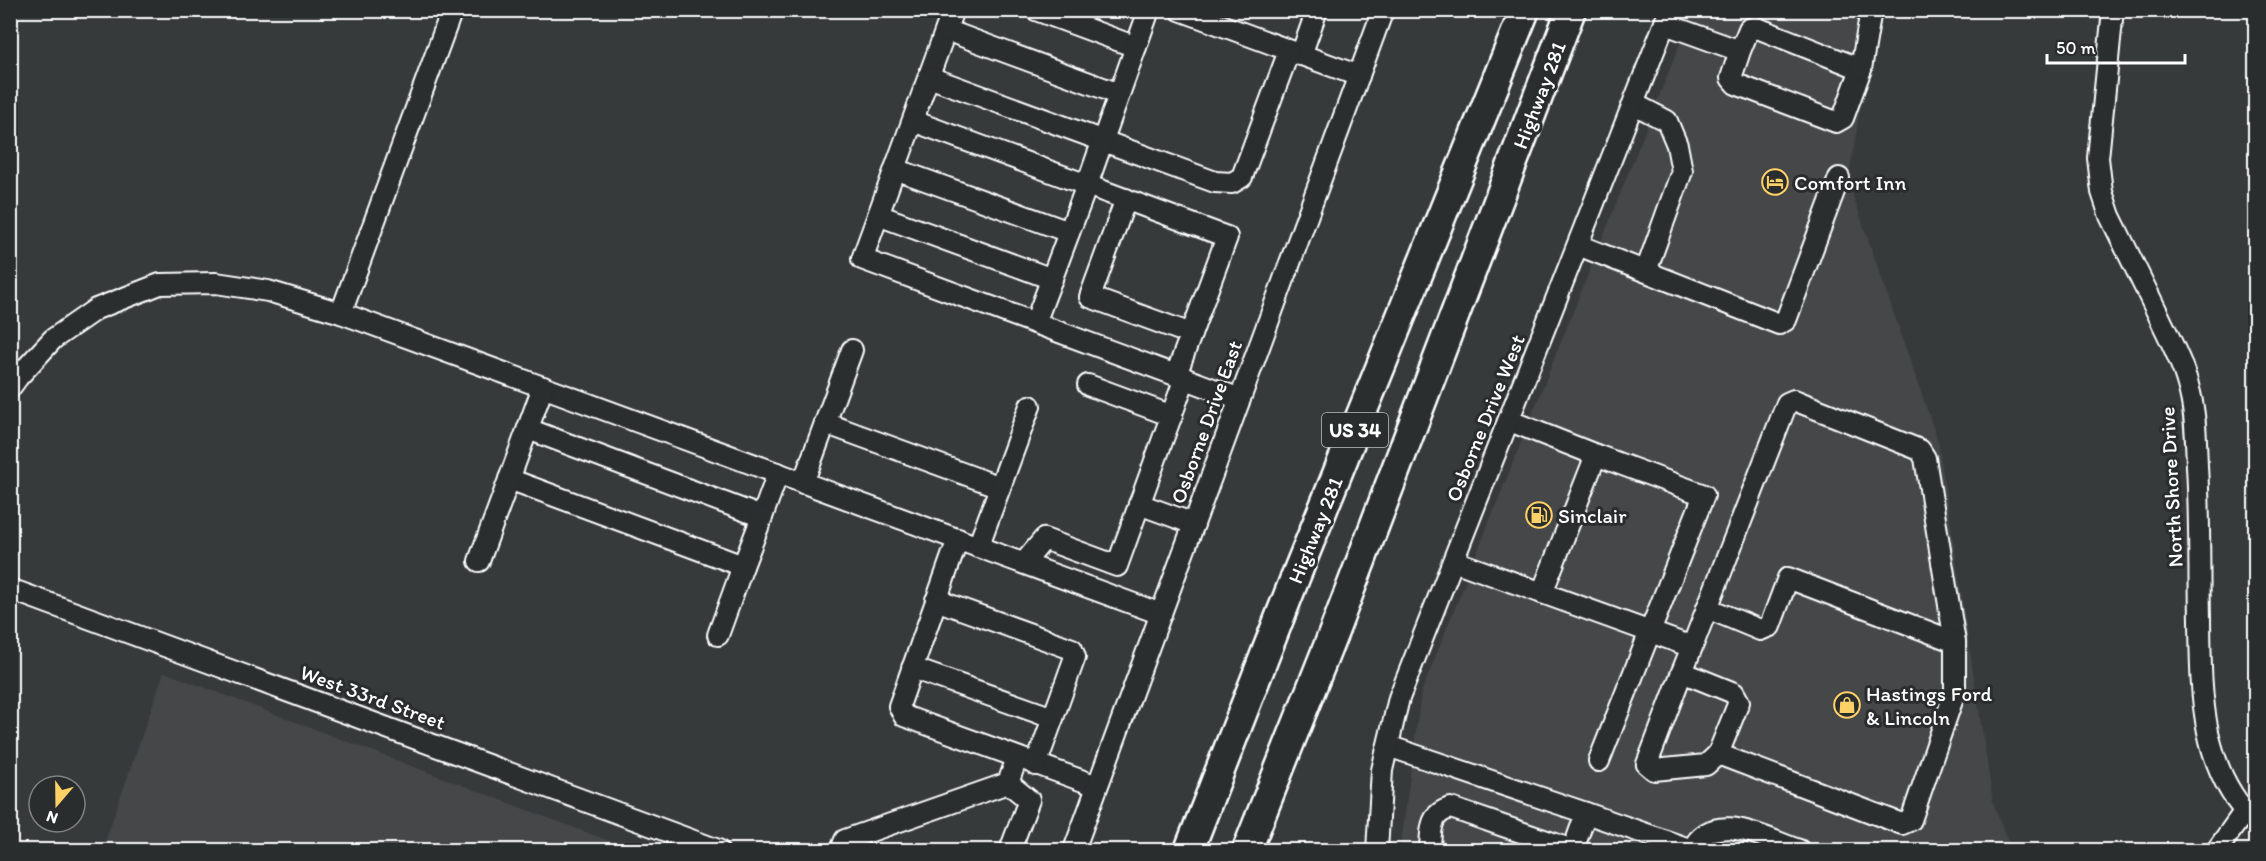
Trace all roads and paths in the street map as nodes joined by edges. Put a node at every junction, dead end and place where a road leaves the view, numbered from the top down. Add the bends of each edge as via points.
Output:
1 (452, 10) edge
2 (953, 10) edge
3 (1036, 10) edge
4 (1149, 10) edge
5 (1317, 10) edge
6 (1383, 10) edge
7 (1525, 10) edge
8 (1571, 10) edge
9 (1871, 10) edge
10 (2113, 10) edge
11 (1191, 12) edge
12 (1667, 17) edge
13 (946, 30) junction
14 (1136, 47) junction
15 (1740, 51) junction
16 (1295, 53) junction
17 (1861, 69) junction
18 (1359, 76) junction
19 (929, 77) junction
20 (1119, 94) junction
21 (1634, 104) junction
22 (913, 121) junction
23 (1102, 141) junction
24 (895, 169) junction
25 (1839, 178) dead end
26 (1087, 185) junction
27 (1126, 199) junction
28 (878, 215) junction
29 (1069, 232) junction
30 (1578, 245) junction
31 (1646, 271) junction
32 (1052, 279) junction
33 (341, 313) junction
34 (1035, 323) junction
35 (1191, 334) junction
36 (852, 350) dead end
37 (1181, 377) junction
38 (1088, 385) dead end
39 (543, 387) junction
40 (10, 388) edge
41 (1240, 399) junction
42 (1030, 406) dead end
43 (1172, 416) junction
44 (1510, 421) junction
45 (825, 423) junction
46 (528, 429) junction
47 (1596, 455) junction
48 (778, 473) junction
49 (509, 479) junction
50 (803, 483) junction
51 (1000, 487) junction
52 (1139, 504) junction
53 (762, 517) junction
54 (1194, 524) junction
55 (958, 539) junction
56 (978, 547) junction
57 (479, 561) dead end
58 (1454, 561) junction
59 (1024, 563) junction
60 (743, 566) junction
61 (10, 589) edge
62 (1542, 593) junction
63 (936, 600) junction
64 (1707, 608) junction
65 (1161, 614) junction
66 (1650, 631) junction
67 (718, 634) dead end
68 (1954, 642) junction
69 (1692, 647) junction
70 (912, 668) junction
71 (1682, 672) junction
72 (1053, 718) junction
73 (1388, 746) junction
74 (1718, 754) junction
75 (1017, 758) junction
76 (1599, 761) dead end
77 (1036, 765) junction
78 (1008, 783) junction
79 (1097, 786) junction
80 (1586, 813) junction
81 (2250, 818) edge
82 (672, 843) edge
83 (845, 849) edge
84 (718, 850) edge
85 (1011, 850) edge
86 (1074, 850) edge
87 (1189, 850) edge
88 (1247, 850) edge
89 (1377, 850) edge
90 (1430, 850) edge
91 (1573, 850) edge
92 (1692, 850) edge
93 (1798, 850) edge
94 (2217, 850) edge

1 - 33 street
2 - 13 street
3 - 14 street
4 - 14 street
5 - 16 street
6 - 18 street, Osborne Drive East
7 - 87 highway, Highway 281 / US 34
8 - 88 highway, Highway 281 / US 34
9 - 17 street
10 - 81 street, North Shore Drive via 2098,158 2102,192 2181,362 2190,393 2195,424 2201,680 2207,732 2229,792
11 - 16 street
12 - 15 street
12 - 21 street, Osborne Drive West
13 - 19 street
13 - 20 street
14 - 20 street
15 - 17 street via 1749,30 1755,27
15 - 17 street via 1731,78 1736,84 1836,122 1843,118
16 - 18 street
16 - 23 street via 1242,177 1232,183 1215,182
18 - 41 street, Osborne Drive East
19 - 22 street
19 - 23 street
20 - 23 street
21 - 30 street, Osborne Drive West
21 - 31 street via 1667,121 1682,171
22 - 24 street
22 - 26 street
23 - 26 street
24 - 28 street
24 - 29 street
25 - 31 street via 1786,320 1779,324
26 - 27 street
26 - 29 street
27 - 35 street via 1227,237
27 - 35 street via 1090,297
28 - 32 street
28 - 34 street via 862,259
29 - 32 street
30 - 31 street
30 - 44 street, Osborne Drive West
32 - 34 street
33 - 39 street
33 - 40 street via 268,291 216,284 160,284 96,309 39,354
34 - 37 street
35 - 37 street
36 - 45 street
37 - 41 street
37 - 43 street
38 - 43 street
39 - 46 street
39 - 48 street
41 - 54 street, Osborne Drive East
42 - 51 street
43 - 52 street
44 - 47 street
44 - 58 street, Osborne Drive West
45 - 50 street
45 - 51 street
46 - 49 street
46 - 53 street
47 - 62 street
47 - 66 street via 1704,495
48 - 50 street
48 - 53 street
49 - 57 street
49 - 60 street
50 - 55 street
51 - 56 street
52 - 54 street
52 - 59 street via 1117,566 1044,539
53 - 60 street
54 - 65 street, Osborne Drive East
55 - 56 street
55 - 63 street
56 - 59 street
58 - 62 street
58 - 73 street, Osborne Drive West via 1400,698
59 - 65 street
60 - 67 street
61 - 82 street, West 33rd Street
62 - 66 street
63 - 70 street
63 - 72 street via 1072,649 1075,657
64 - 68 street via 1760,630 1770,626 1788,578
64 - 68 street via 1787,403 1794,400 1920,450 1925,458
64 - 69 street
65 - 79 street, Osborne Drive East
66 - 69 street
66 - 76 street
68 - 74 street via 1955,692 1911,820 1902,824
69 - 71 street
70 - 72 street
70 - 75 street via 899,706 904,716
71 - 74 street via 1734,693 1739,702
71 - 74 street via 1647,764 1654,770 1706,765
72 - 77 street
73 - 80 street
73 - 89 street, Osborne Drive West via 1382,770
75 - 77 street
75 - 78 street
77 - 79 street
78 - 83 street via 845,840
78 - 85 street via 1029,800
79 - 86 street, Osborne Drive East
80 - 91 street
80 - 92 street
81 - 94 street
82 - 84 street, West 33rd Street
90 - 91 street via 1435,816 1451,808
92 - 93 street via 1708,831 1721,828 1738,829

